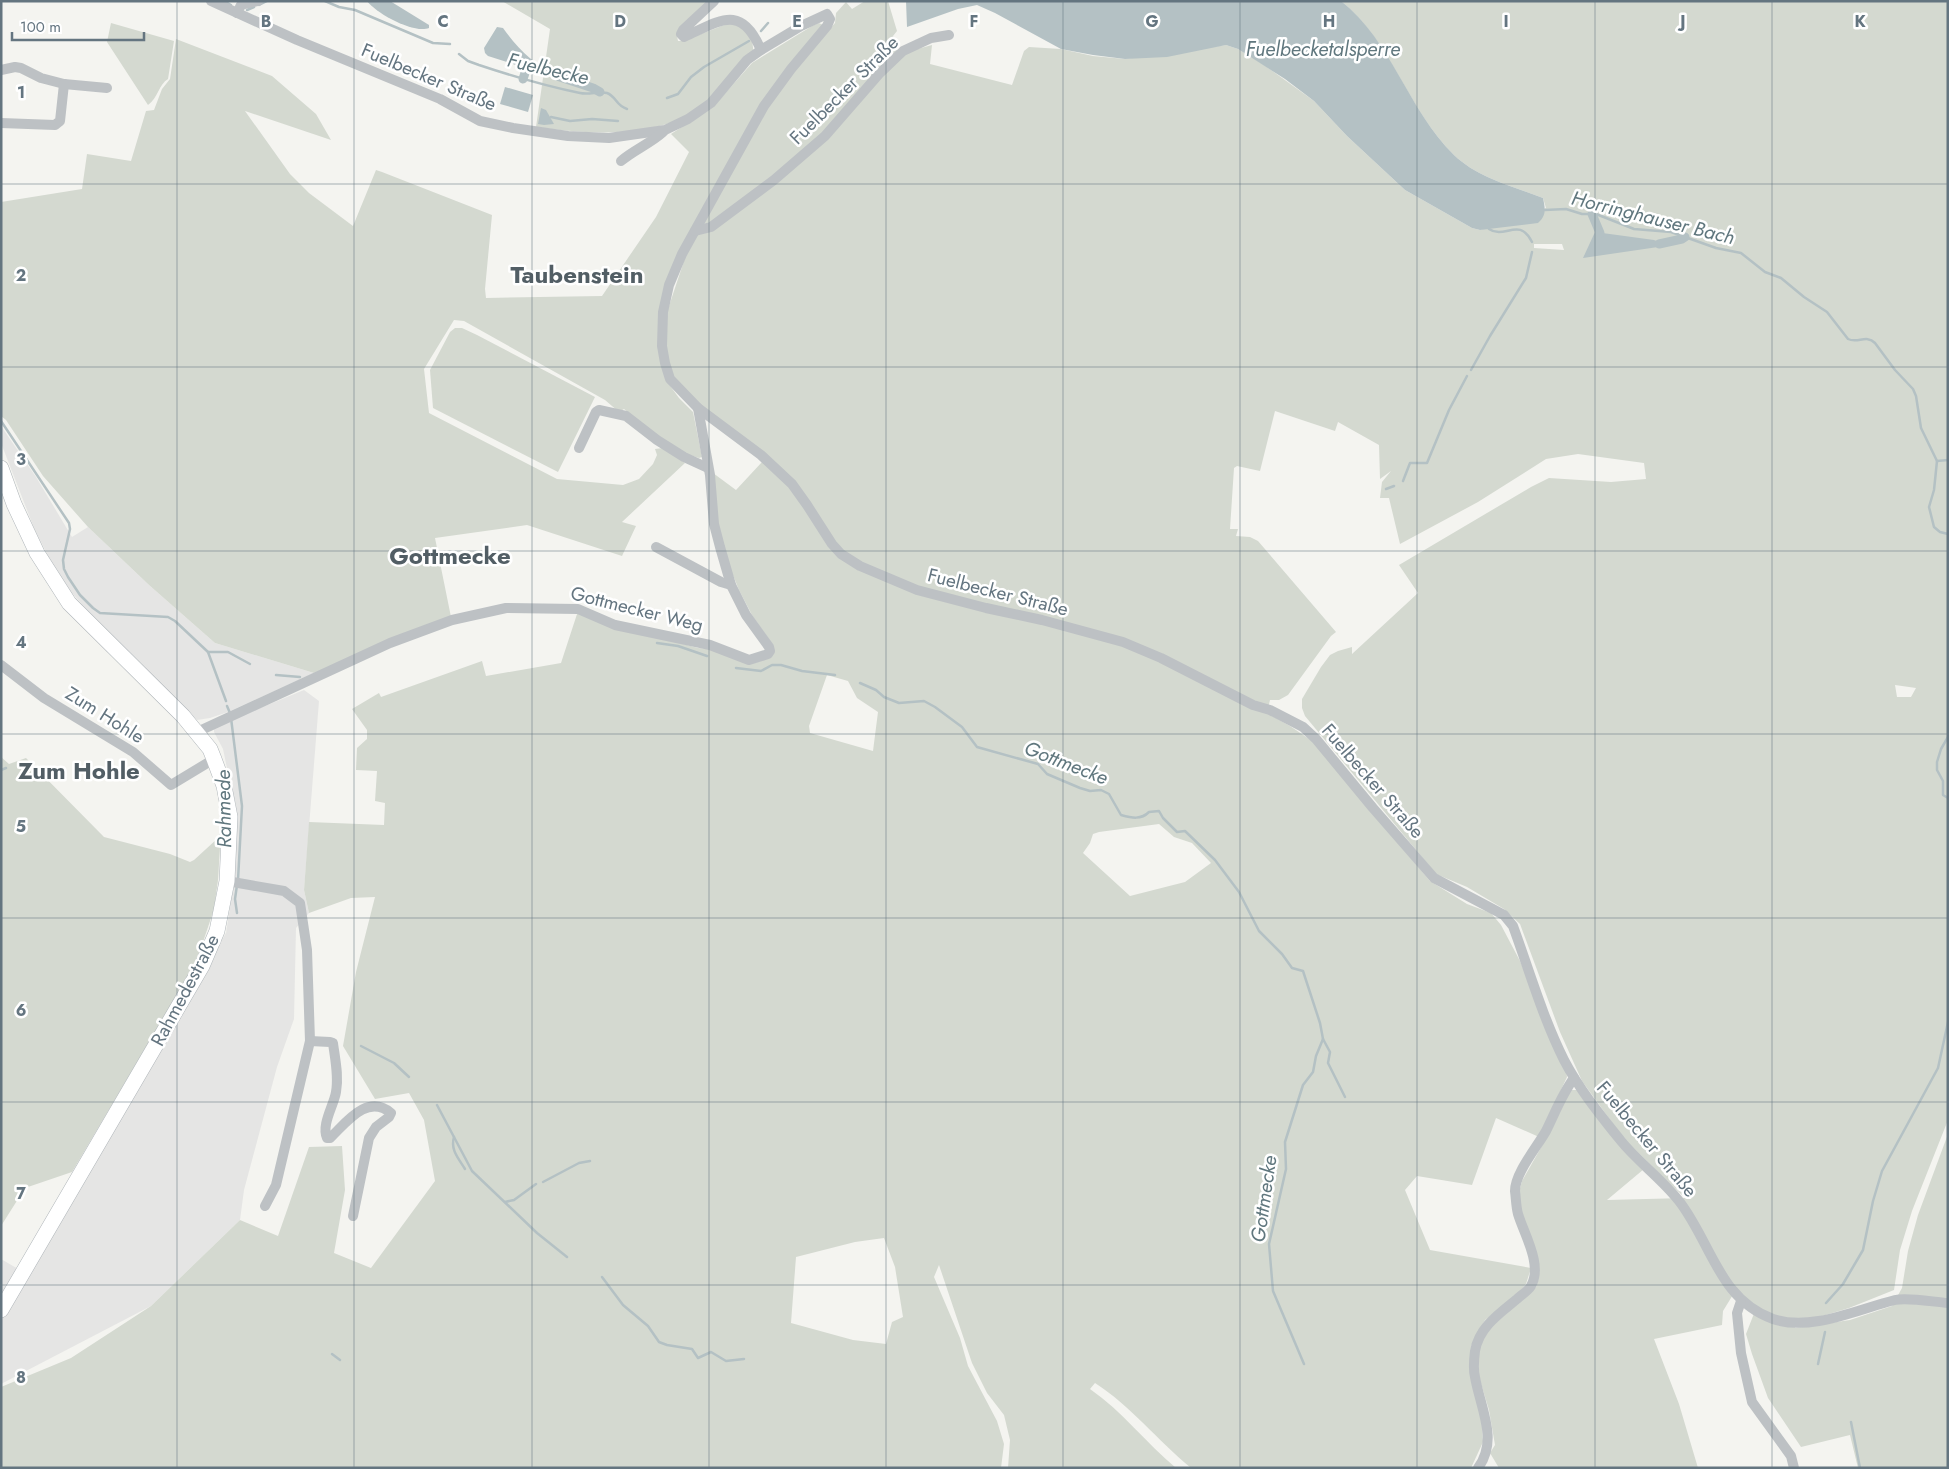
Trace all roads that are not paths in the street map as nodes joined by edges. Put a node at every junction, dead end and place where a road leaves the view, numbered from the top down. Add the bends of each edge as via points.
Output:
1 (211, 1) edge
2 (258, 1) edge
3 (714, 1) edge
4 (238, 13) junction
5 (949, 35) dead end
6 (761, 50) junction
7 (1, 70) edge
8 (64, 84) junction
9 (108, 88) dead end
10 (1, 123) edge
11 (665, 130) junction
12 (621, 160) dead end
13 (695, 231) junction
14 (698, 408) junction
15 (579, 448) dead end
16 (1, 468) edge
17 (708, 468) junction
18 (656, 548) dead end
19 (731, 585) junction
20 (1, 665) edge
21 (197, 732) junction
22 (214, 759) junction
23 (235, 882) junction
24 (310, 1041) junction
25 (1574, 1078) junction
26 (265, 1206) dead end
27 (353, 1216) dead end
28 (1741, 1301) junction
29 (1948, 1303) edge
30 (1, 1310) edge
31 (1478, 1468) edge
32 (1794, 1468) edge

1 - 4 street, Fuelbecker Straße
2 - 4 street via 241,5
3 - 6 street via 683,30 682,37 734,19 746,25
4 - 11 street, Fuelbecker Straße via 440,99 480,121 568,136 609,138
5 - 13 street, Fuelbecker Straße via 931,38 903,51 825,136 774,180 711,227
6 - 11 street, Fuelbecker Straße via 747,60 711,104
6 - 13 street, Fuelbecker Straße via 827,14 830,19 764,106
7 - 8 street via 21,68
8 - 9 street
8 - 10 street via 60,121 55,125
11 - 12 street
13 - 14 street, Fuelbecker Straße via 669,285 661,329 670,379
14 - 17 street, Gottmecker Weg
14 - 25 street, Fuelbecker Straße via 762,455 792,484 832,544 860,566 917,590 1123,642 1303,727 1434,878 1504,915 1513,926 1556,1044
15 - 17 street via 598,410 626,416 657,440
16 - 21 main road, Rahmedestraße via 37,553 69,603
17 - 19 street, Gottmecker Weg via 714,524
18 - 19 street
19 - 21 street, Gottmecker Weg via 746,615 769,647 768,654 749,660 710,645 615,625 578,609 506,608 452,620 390,643
20 - 22 street, Zum Hohle via 44,698 133,752 171,786
21 - 22 main road, Rahmedestraße
22 - 23 main road, Rahmedestraße via 230,816
23 - 24 street via 284,891 300,903 307,950
23 - 30 main road, Rahmedestraße via 202,966
24 - 26 street via 276,1185
24 - 27 street via 333,1043 337,1085 326,1128 327,1138 362,1109 374,1106 391,1113 369,1138
25 - 28 street, Fuelbecker Straße via 1622,1142 1679,1201 1728,1286
25 - 31 street via 1520,1173 1515,1189 1518,1213 1534,1255 1531,1287 1492,1319 1475,1349 1474,1378 1485,1412 1488,1442
28 - 29 street, Fuelbecker Straße via 1774,1319 1796,1324 1852,1314 1897,1299
28 - 32 street via 1738,1313 1741,1353 1752,1402 1792,1456

